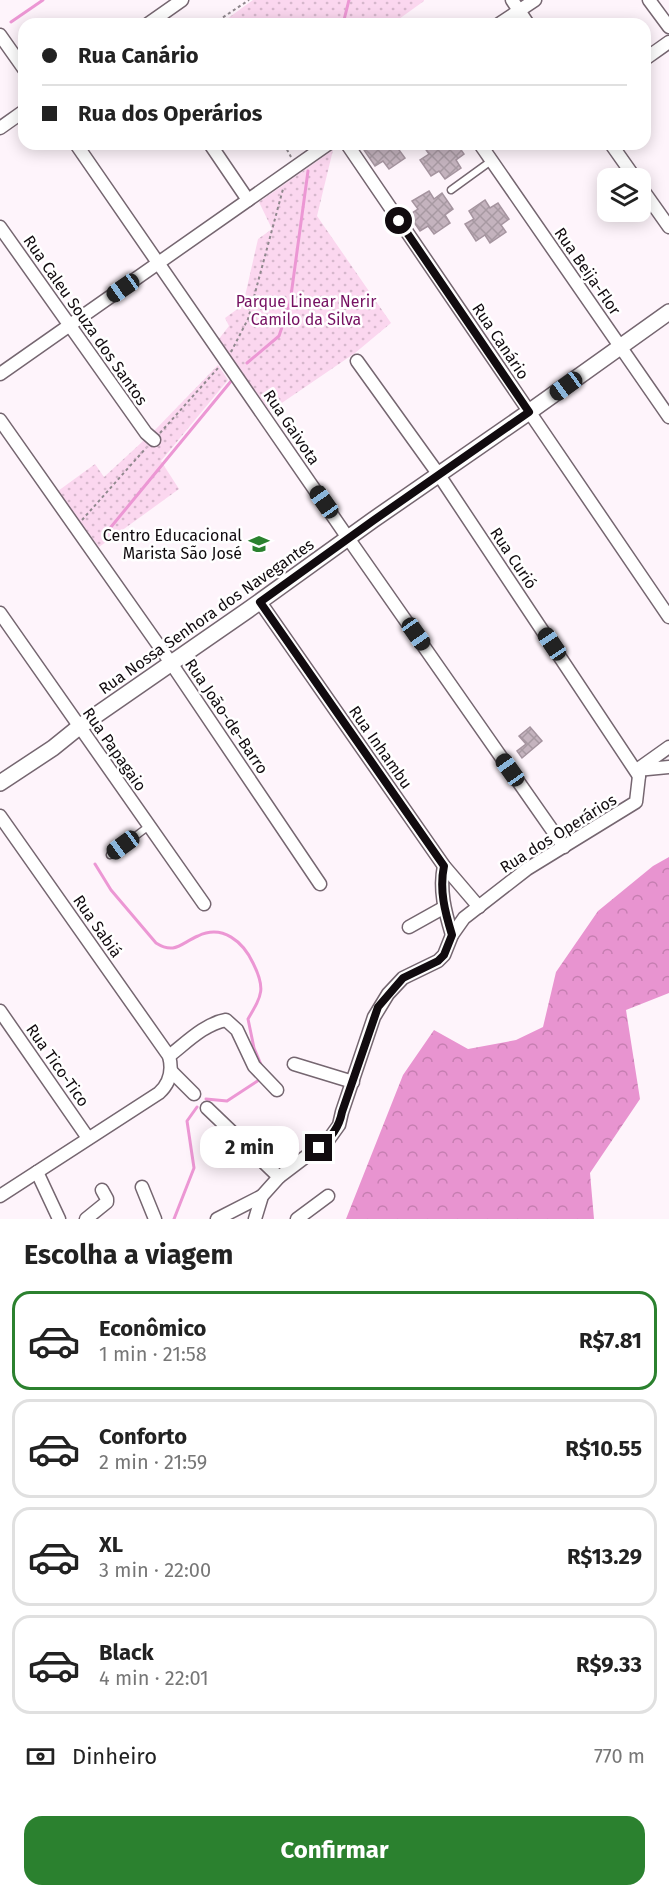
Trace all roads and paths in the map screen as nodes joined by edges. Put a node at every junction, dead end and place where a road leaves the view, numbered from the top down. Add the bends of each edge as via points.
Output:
1 (182, 0) edge
2 (249, 0) edge
3 (512, 0) edge
4 (534, 0) edge
5 (649, 0) edge
6 (519, 11) junction
7 (156, 18) edge
8 (222, 18) edge
9 (508, 18) edge
10 (524, 18) edge
11 (669, 27) edge
12 (2, 42) edge
13 (669, 42) edge
14 (651, 55) edge
15 (18, 62) edge
16 (18, 115) edge
17 (0, 128) edge
18 (80, 150) edge
19 (214, 150) edge
20 (319, 150) edge
21 (350, 150) edge
22 (484, 150) edge
23 (615, 150) edge
24 (491, 161) junction
25 (628, 168) edge
26 (288, 172) junction
27 (451, 190) dead end
28 (248, 200) junction
29 (651, 202) edge
30 (0, 226) edge
31 (669, 227) edge
32 (159, 263) junction
33 (669, 312) edge
34 (70, 325) junction
35 (620, 346) junction
36 (226, 360) junction
37 (357, 361) dead end
38 (0, 374) edge
39 (529, 412) junction
40 (669, 417) edge
41 (0, 420) edge
42 (150, 436) dead end
43 (439, 475) junction
44 (348, 538) junction
45 (260, 602) junction
46 (0, 613) edge
47 (669, 616) edge
48 (171, 663) junction
49 (79, 727) junction
50 (669, 747) edge
51 (669, 767) edge
52 (638, 773) junction
53 (0, 783) edge
54 (0, 816) edge
55 (149, 826) junction
56 (564, 847) junction
57 (110, 855) dead end
58 (444, 866) junction
59 (320, 884) dead end
60 (204, 904) dead end
61 (479, 907) junction
62 (443, 908) junction
63 (409, 927) dead end
64 (452, 935) junction
65 (0, 1011) edge
66 (169, 1056) junction
67 (294, 1065) dead end
68 (171, 1071) junction
69 (353, 1082) junction
70 (277, 1090) dead end
71 (194, 1094) dead end
72 (207, 1108) dead end
73 (88, 1138) junction
74 (37, 1172) junction
75 (279, 1177) junction
76 (142, 1187) dead end
77 (102, 1190) dead end
78 (0, 1196) edge
79 (262, 1196) junction
80 (328, 1196) dead end
81 (60, 1219) edge
82 (86, 1219) edge
83 (155, 1219) edge
84 (216, 1219) edge
85 (255, 1219) edge
86 (297, 1219) edge

1 - 7 street
2 - 8 path
3 - 6 street
4 - 6 street
5 - 11 street
6 - 9 street
6 - 10 street
12 - 15 street
13 - 14 street
16 - 17 street
18 - 32 street, Rua Gaivota
19 - 28 street
20 - 26 street
21 - 39 street, Rua Canário
22 - 24 street, Rua Beija-Flor
23 - 25 street
24 - 27 lane
24 - 35 street, Rua Beija-Flor
26 - 28 street
26 - 36 path via 248,319
28 - 32 street
29 - 31 street
30 - 34 street, Rua Caleu Souza dos Santos
32 - 34 street
32 - 36 street, Rua Gaivota
33 - 35 street, Rua Nossa Senhora dos Navegantes
34 - 38 street
34 - 42 street, Rua Caleu Souza dos Santos
35 - 39 street, Rua Nossa Senhora dos Navegantes
35 - 40 street, Rua Beija-Flor
36 - 44 street, Rua Gaivota
37 - 43 street, Rua Curió
39 - 43 street, Rua Nossa Senhora dos Navegantes
39 - 47 street, Rua Canário
41 - 48 street, Rua João-de-Barro
43 - 44 street, Rua Nossa Senhora dos Navegantes
43 - 52 street, Rua Curió
44 - 45 street, Rua Nossa Senhora dos Navegantes
44 - 56 street, Rua Gaivota
45 - 48 street, Rua Nossa Senhora dos Navegantes
45 - 58 street, Rua Inhambu
46 - 49 street, Rua Papagaio
48 - 49 street, Rua Nossa Senhora dos Navegantes
48 - 59 street, Rua João-de-Barro
49 - 53 street, Rua Nossa Senhora dos Navegantes
49 - 55 street, Rua Papagaio
50 - 52 street
51 - 52 street
52 - 56 street, Rua dos Operários via 636,802
54 - 66 street, Rua Sabiá
55 - 57 lane
55 - 60 street, Rua Papagaio
56 - 61 street, Rua dos Operários via 527,869
58 - 61 street, Rua Inhambu
58 - 62 street
61 - 64 street, Rua dos Operários via 464,918
62 - 63 street
62 - 64 street
64 - 69 street, Rua dos Operários via 438,961 403,978 378,1007
65 - 73 street, Rua Tico-Tico
66 - 68 street
66 - 70 street via 206,1027 226,1020 237,1030 254,1066
67 - 69 street
68 - 71 street
68 - 73 street via 159,1094
69 - 75 street, Rua dos Operários via 339,1125 329,1139
72 - 75 street
73 - 74 street
74 - 78 street
74 - 81 street
75 - 79 street, Rua dos Operários
76 - 83 street
77 - 82 street via 107,1202
79 - 84 street
79 - 85 street, Rua dos Operários
80 - 86 street

